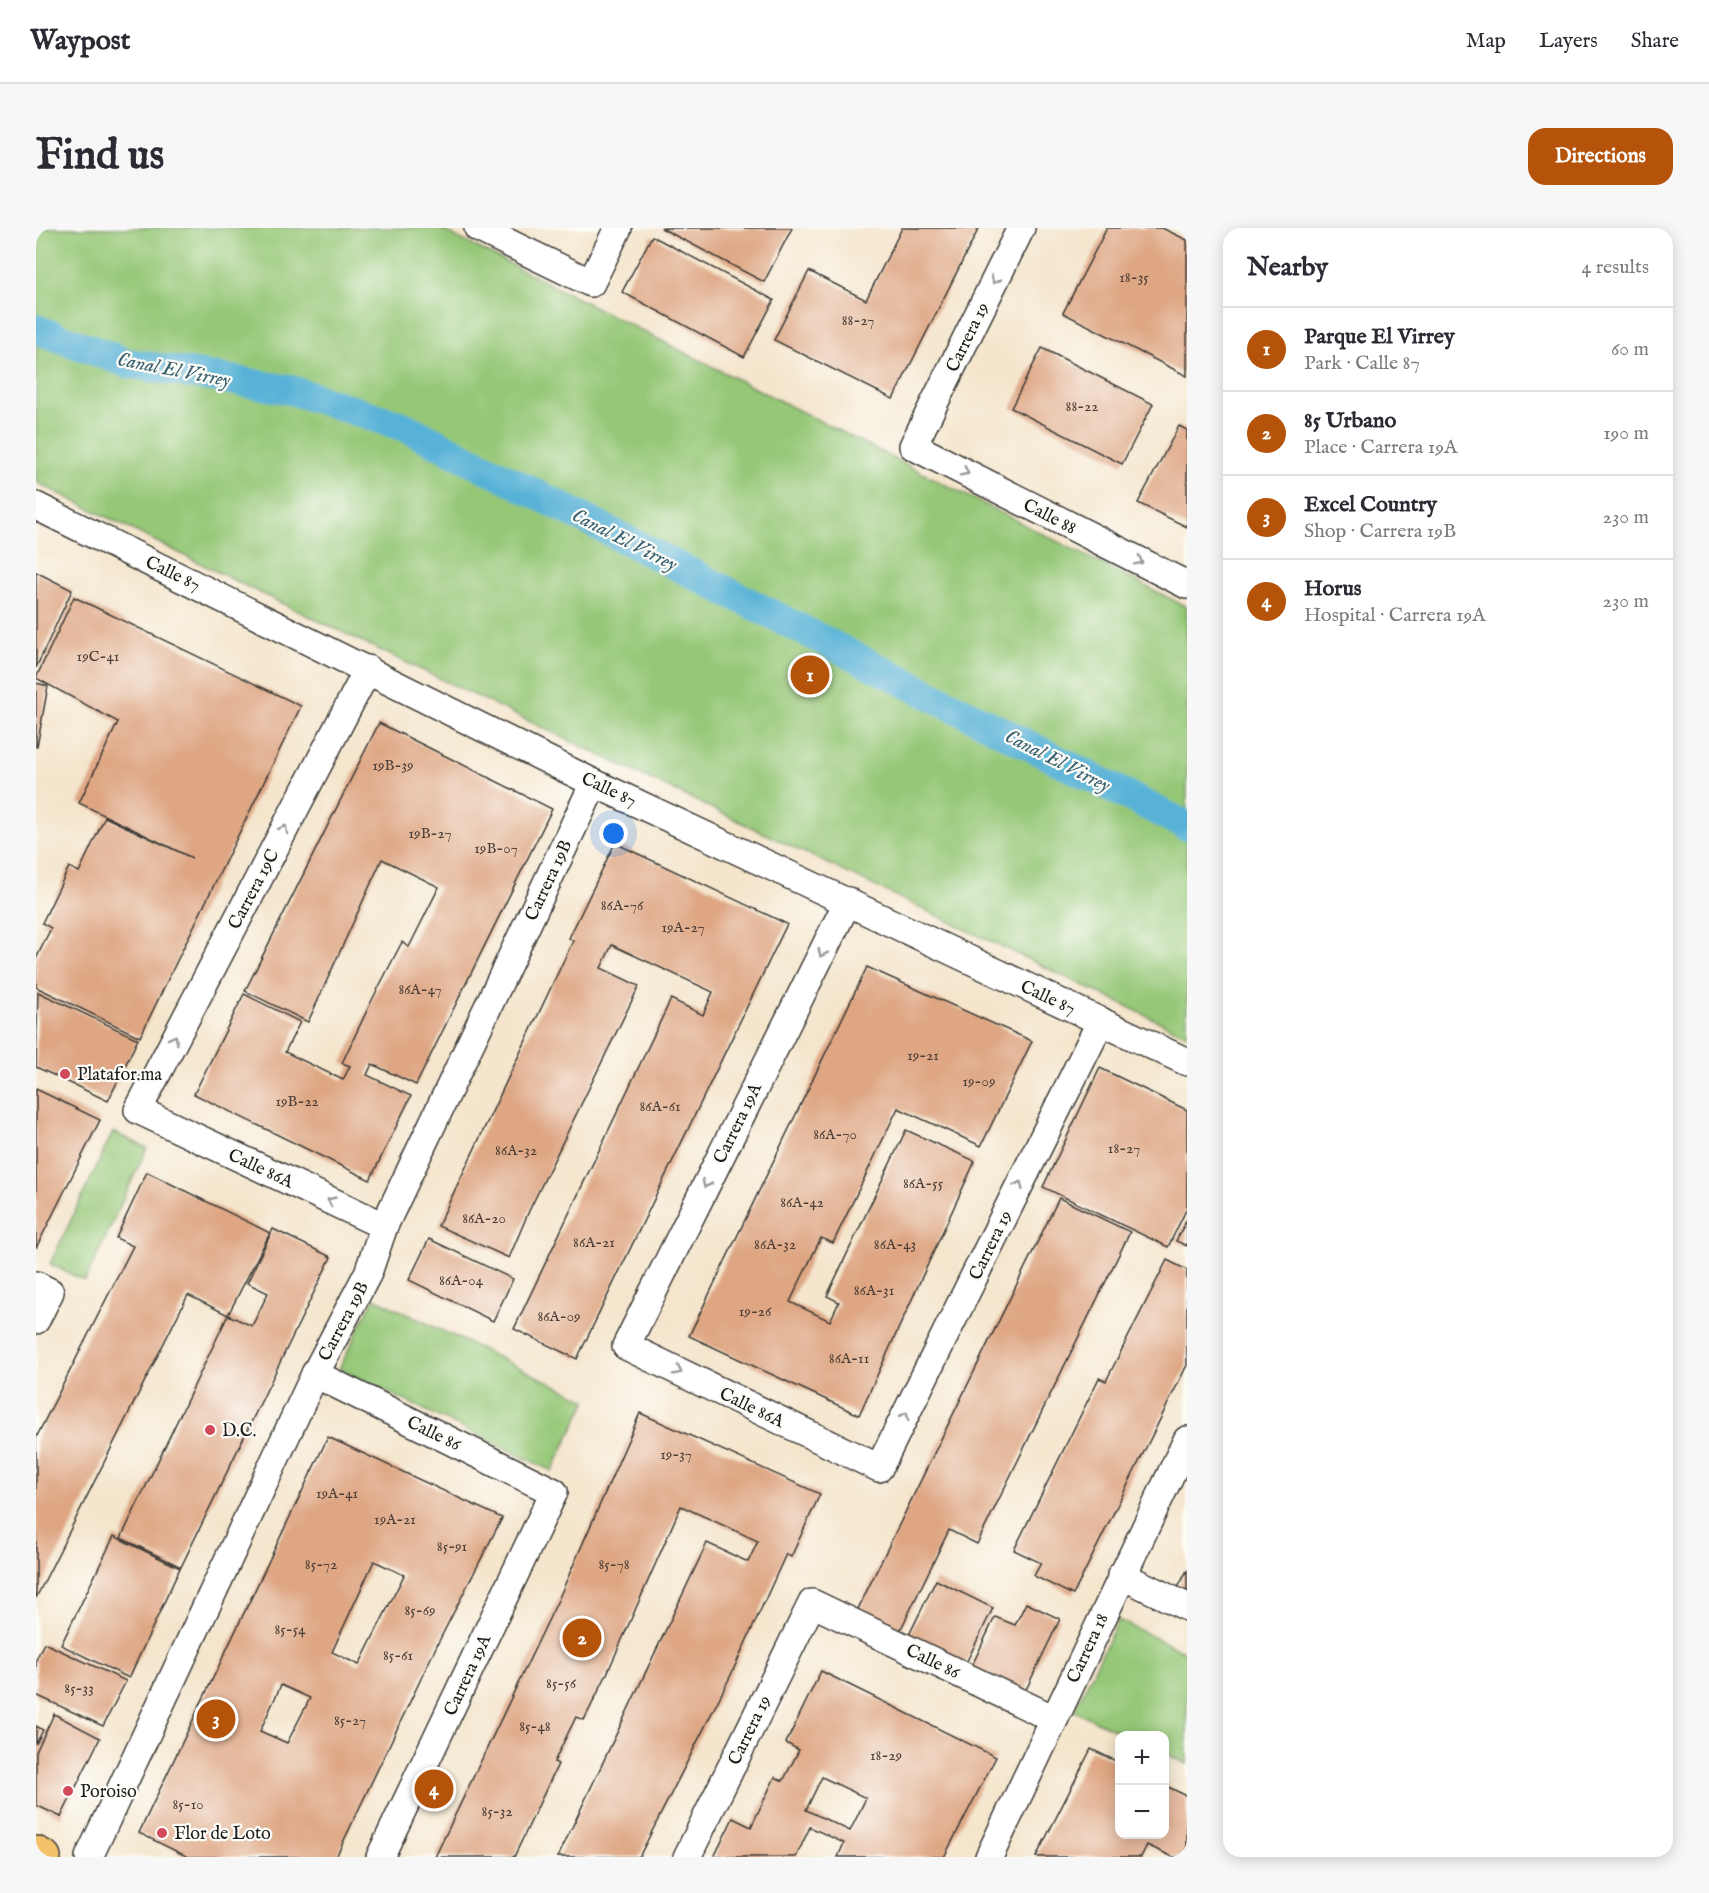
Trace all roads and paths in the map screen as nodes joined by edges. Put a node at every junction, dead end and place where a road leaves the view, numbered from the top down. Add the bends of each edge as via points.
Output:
1 (478, 228) edge
2 (618, 228) edge
3 (1021, 228) edge
4 (913, 446) joint
5 (36, 506) edge
6 (1187, 585) edge
7 (368, 669) junction
8 (594, 783) junction
9 (848, 901) junction
10 (1101, 1021) junction
11 (1187, 1062) edge
12 (138, 1110) joint
13 (384, 1226) junction
14 (43, 1288) edge
15 (36, 1320) edge
16 (626, 1346) joint
17 (315, 1374) junction
18 (1187, 1440) edge
19 (879, 1468) joint
20 (554, 1492) joint
21 (1121, 1575) junction
22 (812, 1603) joint
23 (1187, 1607) edge
24 (1054, 1719) junction
25 (36, 1853) edge
26 (44, 1857) edge
27 (89, 1857) edge
28 (380, 1857) edge
29 (687, 1857) edge
30 (989, 1857) edge

1 - 2 street via 591,283
3 -> 4 street, Carrera 19
4 -> 6 street, Calle 88
5 - 7 street, Calle 87
7 - 8 street, Calle 87
12 -> 7 street, Carrera 19C
8 - 9 street, Calle 87
8 - 13 street, Carrera 19B
9 - 10 street, Calle 87
9 -> 16 street, Carrera 19A
10 - 11 street, Calle 87
19 -> 10 street, Carrera 19
13 -> 12 street, Calle 86A
13 - 17 street, Carrera 19B via 368,1273
14 - 15 street
16 -> 19 street, Calle 86A
17 - 20 street, Calle 86
17 - 27 street, Carrera 19B
18 - 21 street, Carrera 18
20 - 28 street, Carrera 19A
21 - 23 street
21 - 24 street, Carrera 18
22 - 24 street, Calle 86
22 - 29 street, Carrera 19
24 - 30 street, Carrera 18
25 - 26 main road

